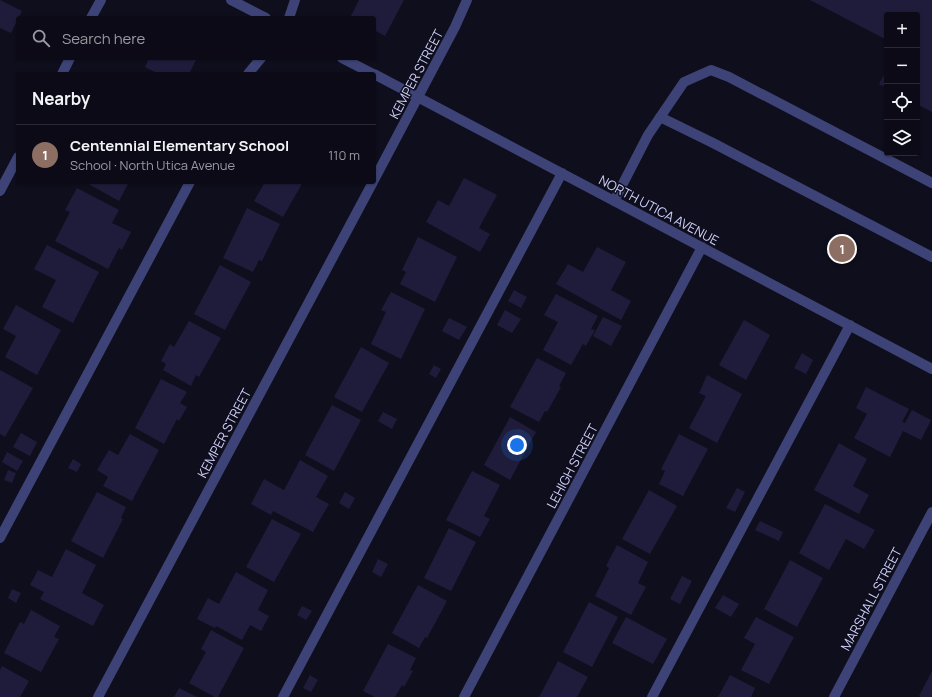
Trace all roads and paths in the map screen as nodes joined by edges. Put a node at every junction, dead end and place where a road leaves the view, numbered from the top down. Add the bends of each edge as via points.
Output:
1 (101, 0) edge
2 (231, 0) edge
3 (295, 0) edge
4 (467, 0) edge
5 (92, 16) edge
6 (262, 16) edge
7 (290, 16) edge
8 (69, 60) edge
9 (259, 60) edge
10 (346, 60) edge
11 (63, 72) edge
12 (250, 72) edge
13 (370, 72) edge
14 (376, 75) edge
15 (418, 97) junction
16 (660, 117) junction
17 (16, 161) edge
18 (562, 173) junction
19 (376, 175) edge
20 (932, 183) edge
21 (189, 184) edge
22 (371, 184) edge
23 (0, 191) edge
24 (614, 201) junction
25 (702, 247) junction
26 (932, 257) edge
27 (850, 325) junction
28 (932, 368) edge
29 (932, 512) edge
30 (0, 538) edge
31 (98, 697) edge
32 (283, 697) edge
33 (464, 697) edge
34 (652, 697) edge
35 (834, 697) edge

1 - 5 street
2 - 6 street
3 - 7 street
4 - 15 street, KEMPER STREET
8 - 11 street
9 - 12 street
10 - 13 street, NORTH UTICA AVENUE
14 - 15 street, NORTH UTICA AVENUE
15 - 18 street, NORTH UTICA AVENUE
15 - 19 street, KEMPER STREET
16 - 20 street via 684,82 711,70
16 - 24 street
16 - 26 street
17 - 23 street
18 - 24 street, NORTH UTICA AVENUE
18 - 32 street
21 - 30 street
22 - 31 street, KEMPER STREET
24 - 25 street, NORTH UTICA AVENUE
25 - 27 street, NORTH UTICA AVENUE
25 - 33 street, LEHIGH STREET
27 - 28 street, NORTH UTICA AVENUE
27 - 34 street
29 - 35 street, MARSHALL STREET

